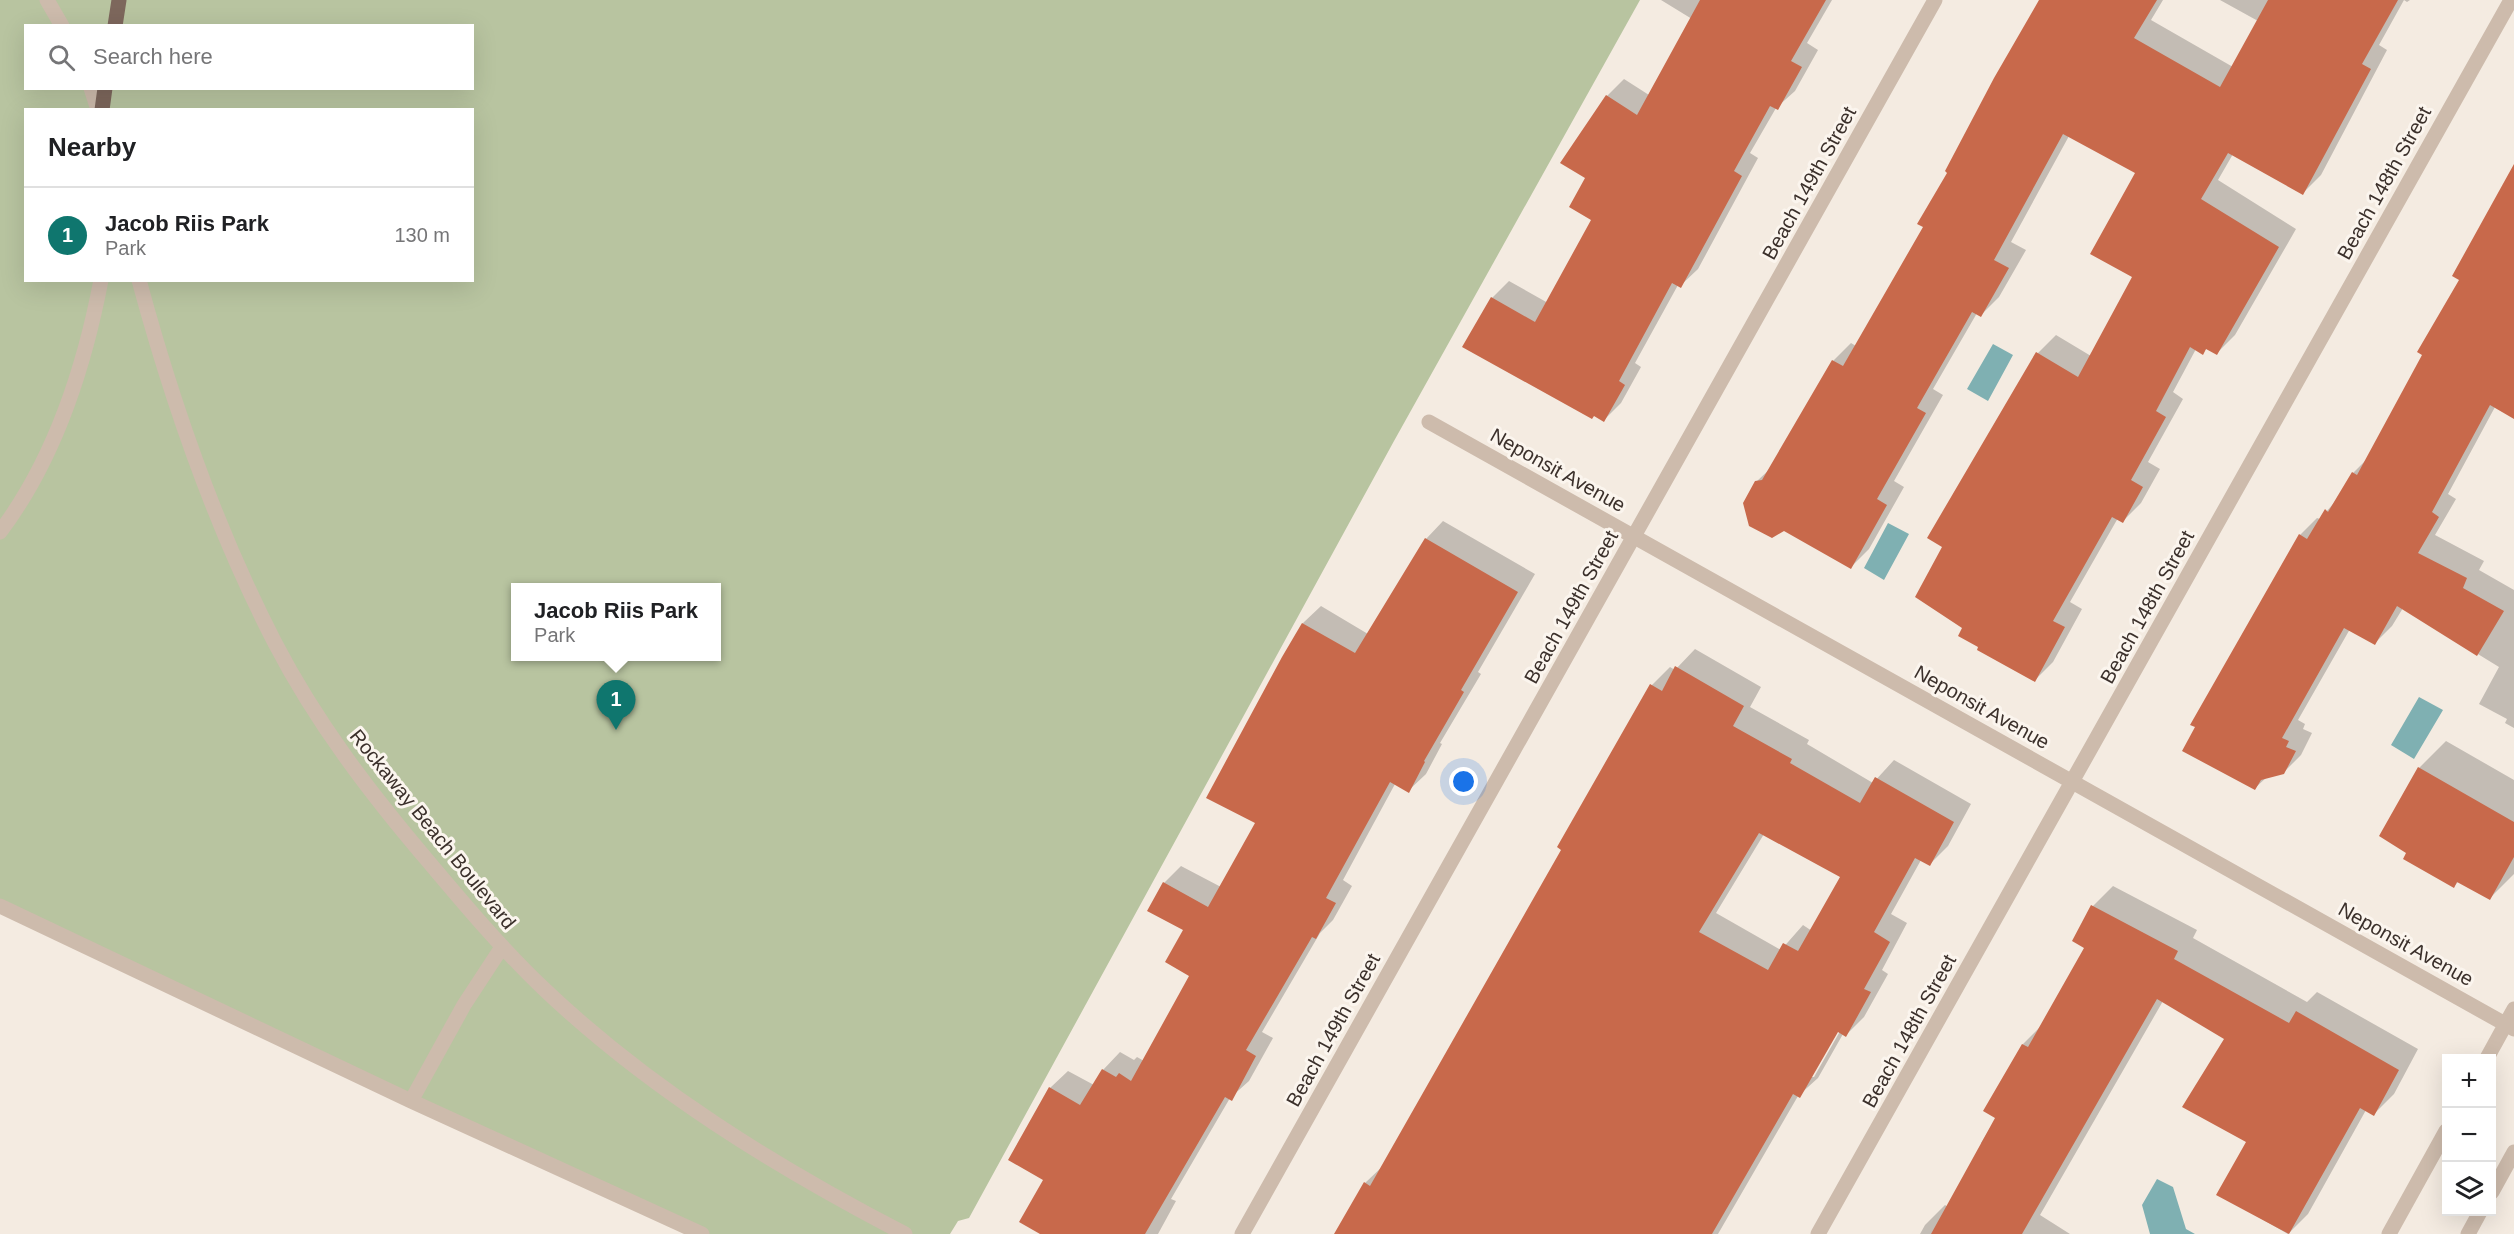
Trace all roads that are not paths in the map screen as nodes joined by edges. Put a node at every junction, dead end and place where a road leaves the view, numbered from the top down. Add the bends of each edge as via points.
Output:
1 (47, 0) edge
2 (119, 0) edge
3 (1935, 0) edge
4 (2511, 0) edge
5 (61, 24) edge
6 (115, 24) edge
7 (92, 90) edge
8 (105, 90) edge
9 (99, 108) edge
10 (100, 108) edge
11 (102, 282) edge
12 (140, 282) edge
13 (1429, 422) dead end
14 (0, 532) edge
15 (1635, 537) junction
16 (2073, 782) junction
17 (0, 906) edge
18 (502, 947) junction
19 (2514, 1009) edge
20 (2510, 1027) edge
21 (2491, 1054) edge
22 (411, 1101) junction
23 (2442, 1138) edge
24 (2514, 1152) edge
25 (2496, 1185) edge
26 (2478, 1216) edge
27 (702, 1234) edge
28 (905, 1234) edge
29 (1242, 1234) edge
30 (1818, 1234) edge
31 (2389, 1234) edge
32 (2468, 1234) edge

1 - 5 street
2 - 6 main road
3 - 15 street, Beach 149th Street
4 - 16 street, Beach 148th Street
7 - 9 street
8 - 10 main road
11 - 14 street via 85,351 58,428 23,499
12 - 18 street, Rockaway Beach Boulevard via 163,370 195,464 276,645 331,738 366,786
13 - 15 street, Neponsit Avenue
15 - 16 street, Neponsit Avenue
15 - 29 street, Beach 149th Street
16 - 20 street, Neponsit Avenue
16 - 30 street, Beach 148th Street
17 - 22 street
18 - 22 street via 464,1005
18 - 28 street, Rockaway Beach Boulevard via 588,1028 661,1085 790,1170
19 - 20 street
20 - 21 street
22 - 27 street
23 - 31 street
24 - 25 street
26 - 32 street

